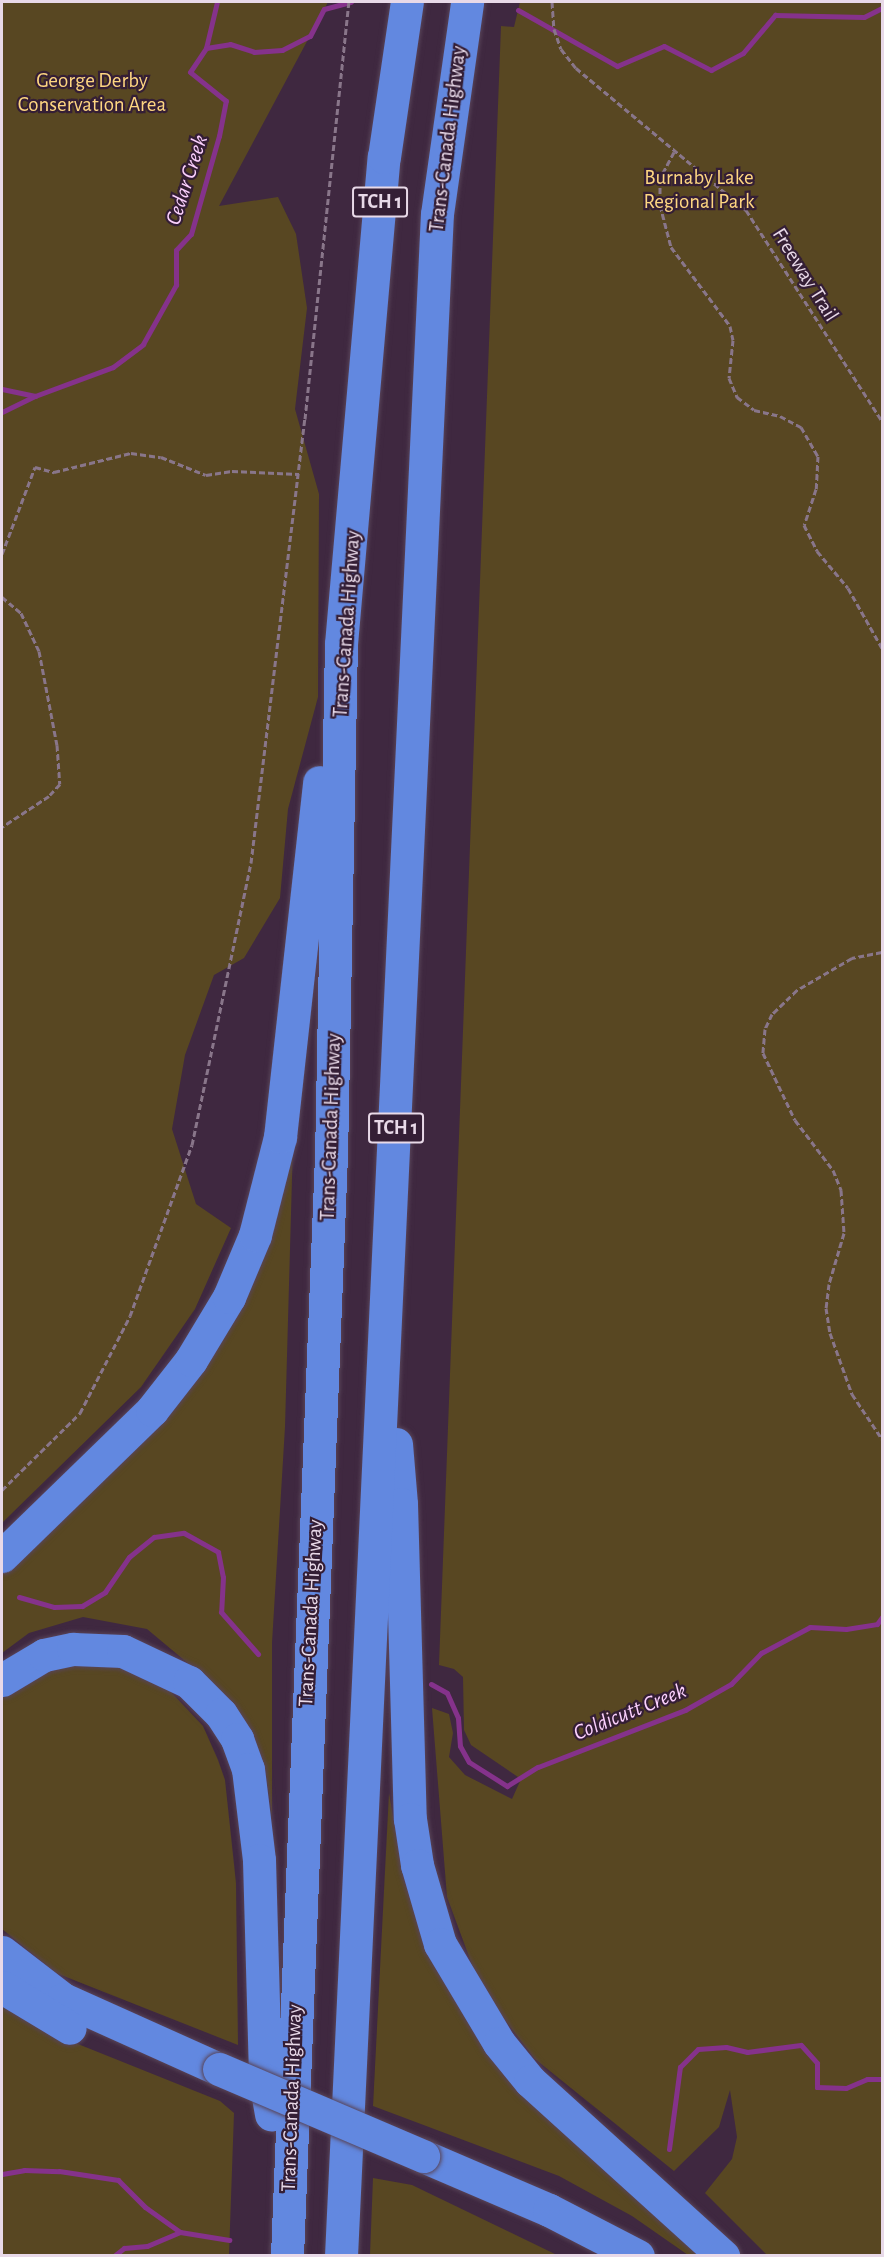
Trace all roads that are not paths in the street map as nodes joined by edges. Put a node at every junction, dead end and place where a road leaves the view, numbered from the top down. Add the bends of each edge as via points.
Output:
1 (407, 2) edge
2 (467, 2) edge
3 (341, 644) junction
4 (386, 1335) junction
5 (2, 1556) edge
6 (2, 1680) edge
7 (2, 1952) edge
8 (2, 1988) edge
9 (216, 2078) junction
10 (419, 2166) junction
11 (288, 2208) junction
12 (287, 2256) edge
13 (341, 2256) edge
14 (594, 2256) edge
15 (638, 2256) edge
16 (723, 2256) edge

1 - 3 highway, Trans-Canada Highway / TCH 1 via 384,157 353,549
2 - 4 highway, Trans-Canada Highway / TCH 1 via 437,214
3 - 5 highway via 326,703 280,1137 255,1235 229,1297 191,1360 152,1410
3 - 11 highway, Trans-Canada Highway / TCH 1 via 331,1158
4 - 13 highway, Trans-Canada Highway / TCH 1
4 - 16 highway via 401,1504 410,1819 420,1876 440,1944 499,2043 530,2081
6 - 11 highway via 44,1655 73,1649 123,1651 189,1682 220,1714 237,1739 248,1769 254,1808 261,1903 265,2080
7 - 9 highway via 63,1999
8 - 9 highway via 71,2029
9 - 10 highway
10 - 14 highway
10 - 15 highway via 549,2210
11 - 12 highway, Trans-Canada Highway / TCH 1

